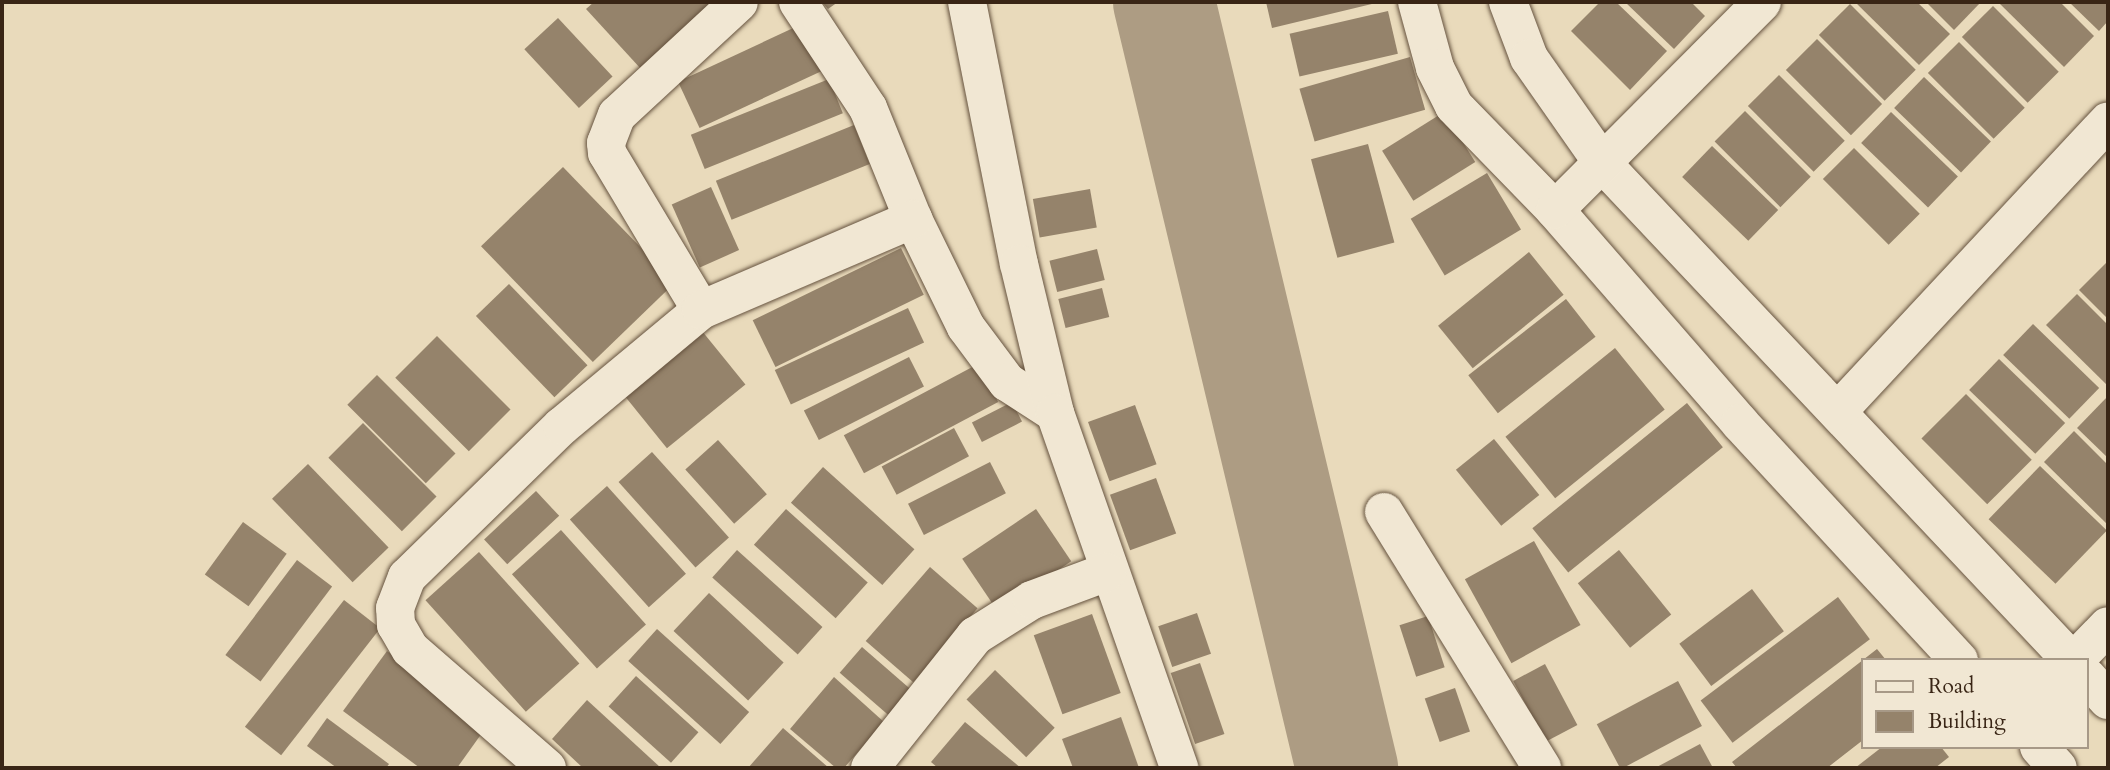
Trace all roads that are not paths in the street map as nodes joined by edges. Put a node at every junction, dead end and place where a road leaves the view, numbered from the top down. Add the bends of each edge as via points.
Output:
1 (739, 2) edge
2 (798, 2) edge
3 (967, 2) edge
4 (1417, 2) edge
5 (1508, 2) edge
6 (1762, 2) edge
7 (2108, 121) edge
8 (1604, 165) junction
9 (1555, 210) junction
10 (913, 219) junction
11 (701, 310) junction
12 (1838, 411) junction
13 (1055, 413) junction
14 (1384, 512) dead end
15 (1107, 572) junction
16 (2108, 626) edge
17 (1957, 658) edge
18 (2071, 658) edge
19 (2075, 658) edge
20 (2089, 679) edge
21 (2108, 700) edge
22 (2041, 749) edge
23 (547, 768) edge
24 (870, 768) edge
25 (1178, 768) edge
26 (1542, 768) edge
27 (2058, 768) edge

1 - 11 street via 617,115 606,143 607,153
2 - 10 street via 868,108
3 - 13 street
4 - 9 street via 1435,68 1454,106
5 - 8 street via 1530,58
6 - 8 street
7 - 12 street
8 - 9 street
8 - 12 street
9 - 17 street via 1740,423
10 - 11 street
10 - 13 street via 965,327 984,354 1007,382
11 - 23 street via 562,426 407,577 399,592 396,625 410,649
12 - 18 street
13 - 15 street
14 - 26 street
15 - 24 street via 1032,600 975,636
15 - 25 street
16 - 19 street
20 - 21 street
22 - 27 street

